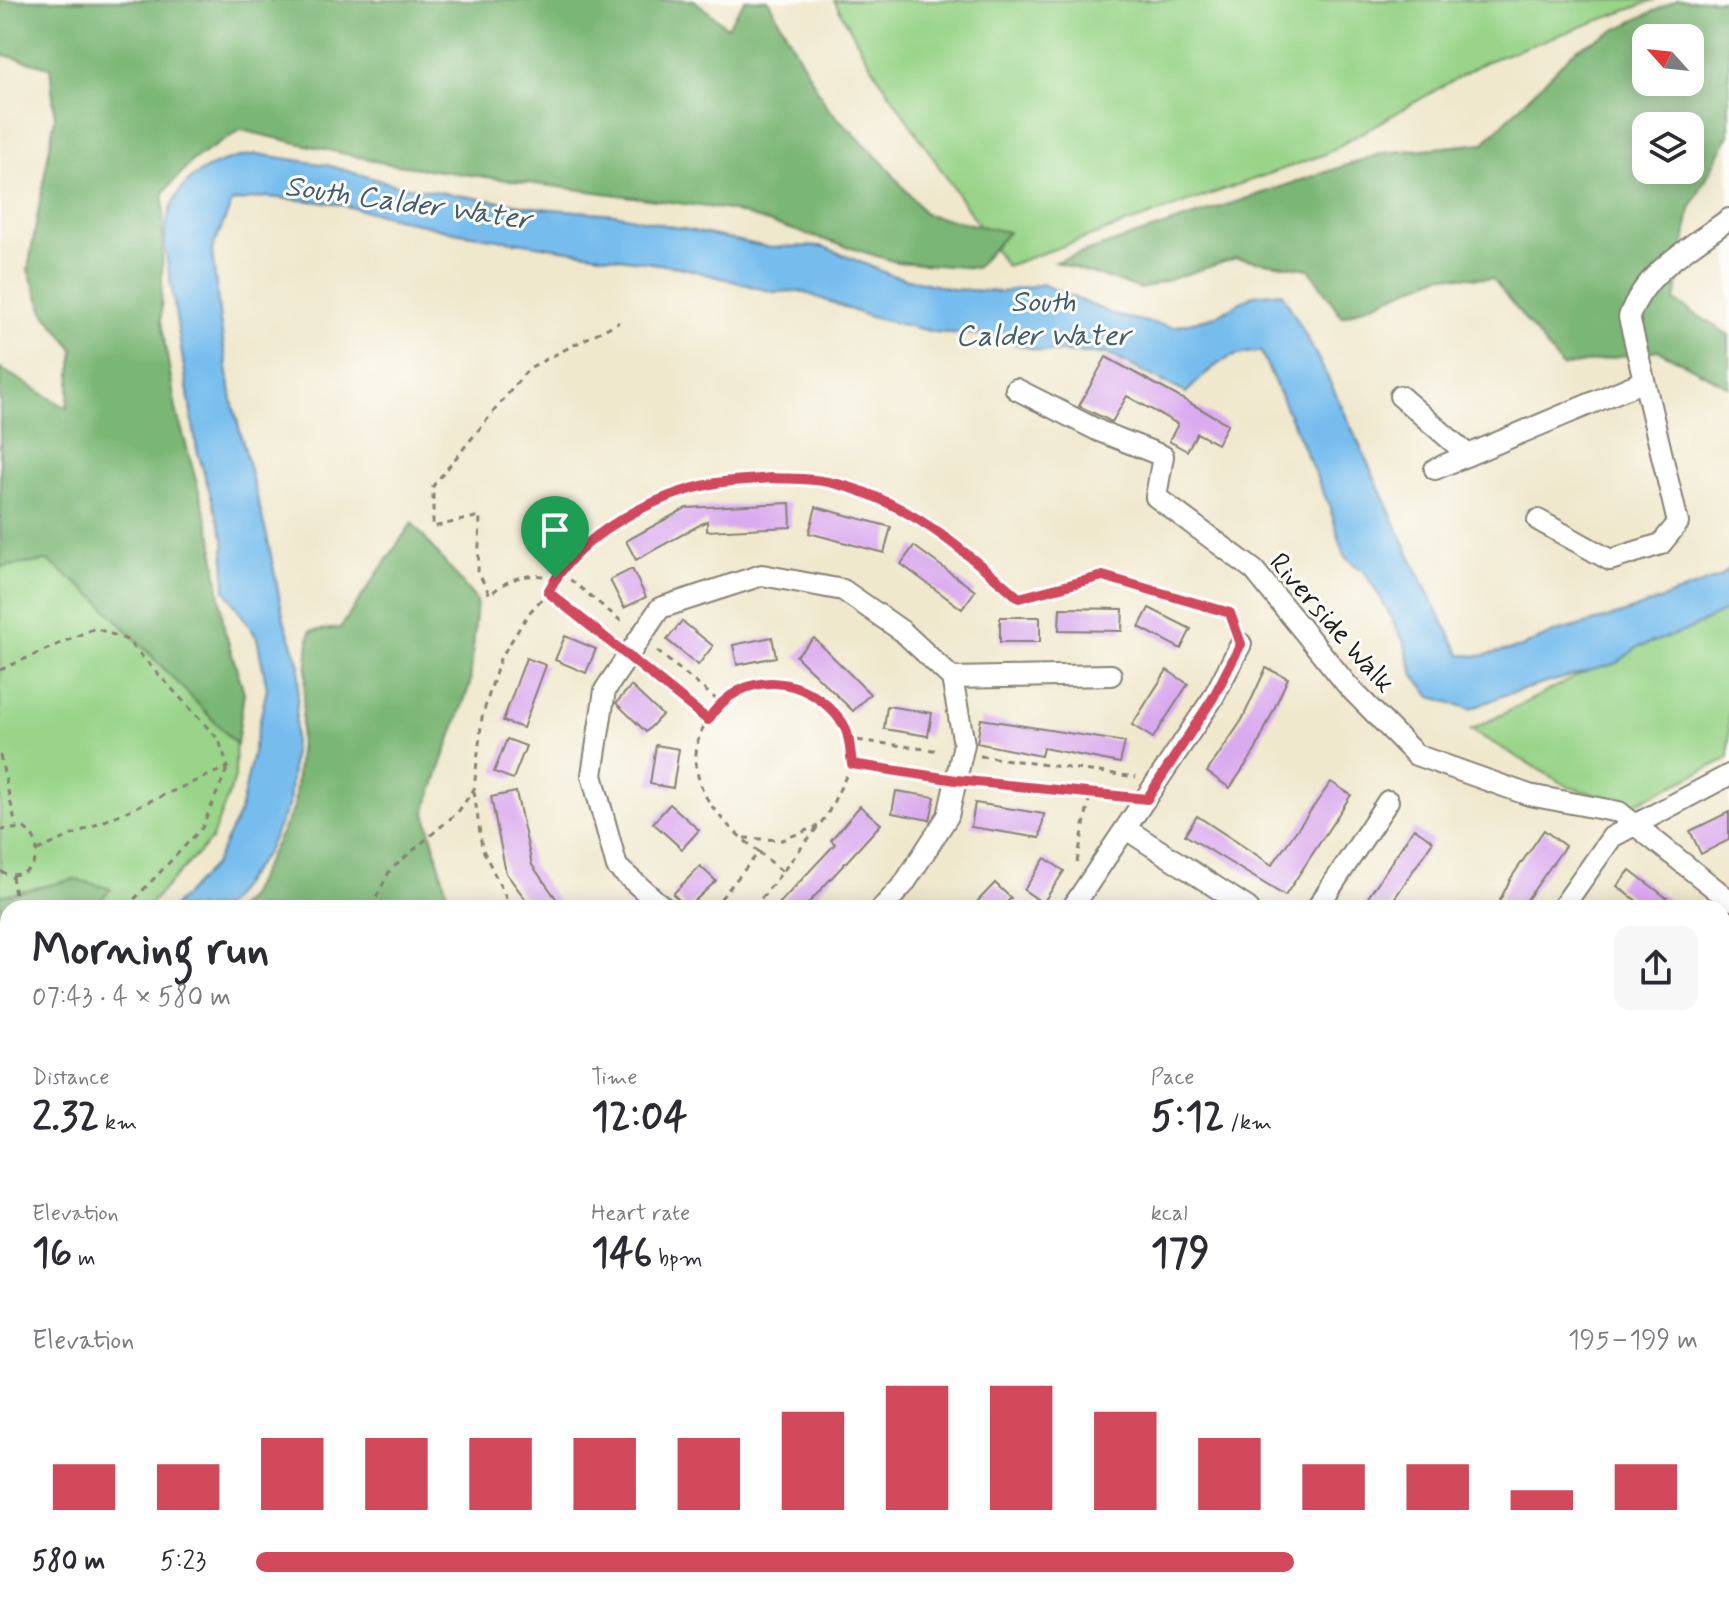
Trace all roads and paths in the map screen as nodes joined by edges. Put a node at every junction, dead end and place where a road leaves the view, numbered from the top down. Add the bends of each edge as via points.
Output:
1 (1729, 219) edge
2 (619, 322) dead end
3 (1644, 381) junction
4 (1016, 389) dead end
5 (1400, 396) dead end
6 (1468, 455) junction
7 (1435, 469) dead end
8 (1538, 520) dead end
9 (555, 578) junction
10 (548, 592) junction
11 (1241, 644) joint
12 (629, 654) junction
13 (0, 670) edge
14 (1111, 675) dead end
15 (952, 678) junction
16 (708, 720) junction
17 (849, 739) junction
18 (962, 754) junction
19 (0, 755) edge
20 (852, 764) junction
21 (228, 767) junction
22 (1729, 775) edge
23 (956, 780) junction
24 (1159, 780) junction
25 (474, 789) junction
26 (1090, 795) junction
27 (1147, 799) junction
28 (1388, 801) dead end
29 (1626, 818) junction
30 (16, 826) junction
31 (819, 826) junction
32 (1126, 829) junction
33 (0, 830) edge
34 (741, 837) junction
35 (38, 850) junction
36 (759, 852) junction
37 (1077, 864) dead end
38 (0, 871) edge
39 (783, 872) junction
40 (12, 876) junction
41 (16, 900) edge
42 (134, 900) edge
43 (375, 900) edge
44 (507, 900) edge
45 (655, 900) edge
46 (720, 900) edge
47 (760, 900) edge
48 (889, 900) edge
49 (1077, 900) edge
50 (1236, 900) edge
51 (1322, 900) edge
52 (1568, 900) edge
53 (1729, 900) edge

1 - 3 street via 1653,275 1637,295 1629,317
2 - 9 path via 529,368 433,486 433,527 480,516 478,572 490,595 505,581
3 - 6 street
3 - 8 street via 1678,523 1661,544 1610,560
4 - 29 street, Riverside Walk via 1163,456 1156,497 1254,570 1348,686 1416,755 1529,795
5 - 6 street
6 - 7 street
9 - 10 path
9 - 11 path via 624,518 669,498 729,482 772,478 833,483 901,509 974,559 1019,598 1103,576 1230,613
10 - 12 path
10 - 25 path via 500,659 482,717
11 - 24 street
12 - 15 street via 660,608 762,575 843,590 902,631
12 - 16 path
12 - 45 street via 605,690 592,775 617,867
13 - 21 path via 95,628 127,640 219,740
14 - 15 street
15 - 18 street
16 - 17 path via 744,689 785,681 813,694 843,724
16 - 34 path via 697,758 699,781 709,803
17 - 18 path
17 - 20 path
18 - 23 street
18 - 24 path
19 - 30 path
20 - 23 path
20 - 31 path
21 - 35 path
21 - 42 path via 202,828
22 - 29 street
23 - 26 path
23 - 48 street via 948,816
24 - 27 street
25 - 43 path via 458,812 390,870
25 - 44 path via 482,848
26 - 27 path
26 - 37 path
27 - 32 street
28 - 51 street
29 - 52 street
29 - 53 street
30 - 33 path
30 - 35 path via 31,833
31 - 34 path via 782,840
31 - 39 path
32 - 49 street
32 - 50 street
34 - 36 path
35 - 40 path via 31,869
36 - 39 path
36 - 46 path
38 - 40 path
39 - 47 path
40 - 41 path

